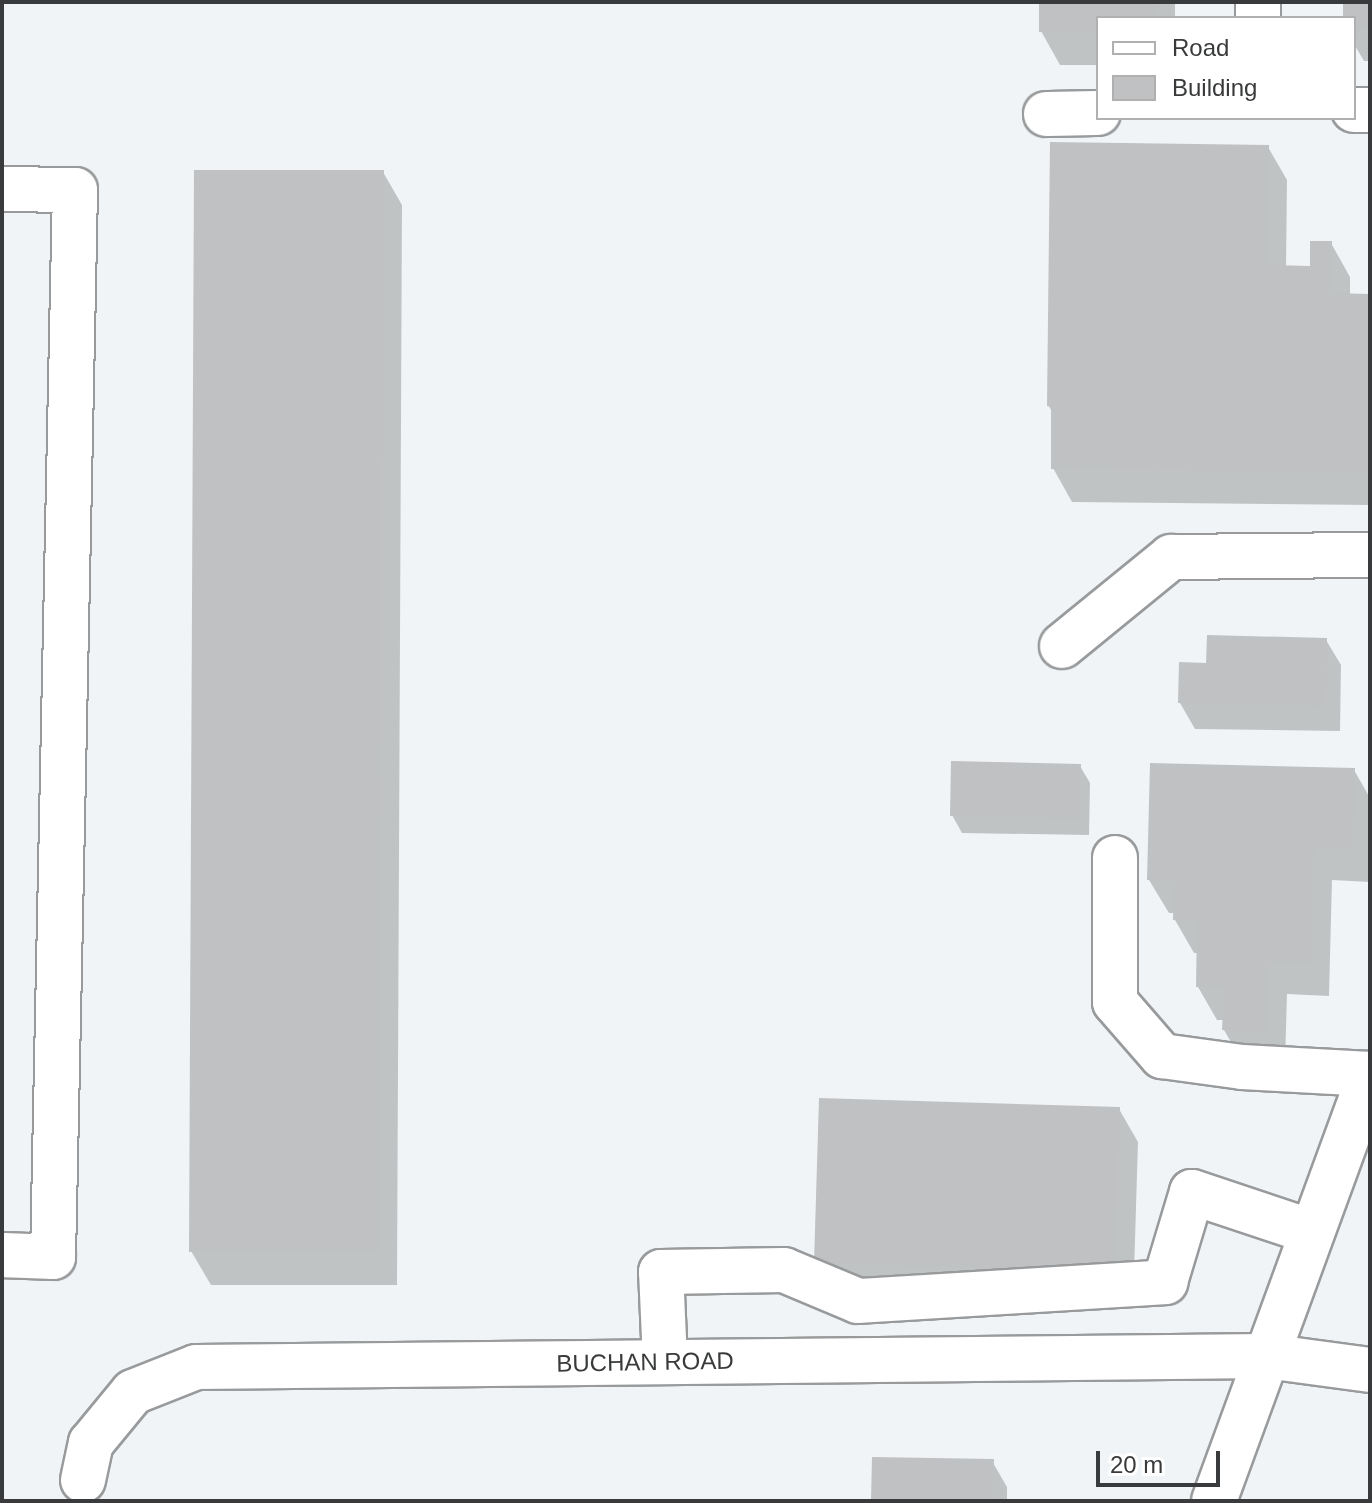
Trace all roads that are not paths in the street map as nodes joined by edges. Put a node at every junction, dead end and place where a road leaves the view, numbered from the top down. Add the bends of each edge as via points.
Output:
1 (1096, 113) edge
2 (1046, 114) dead end
3 (2, 189) edge
4 (1370, 555) edge
5 (1062, 646) dead end
6 (1115, 858) dead end
7 (1370, 1074) edge
8 (1312, 1232) junction
9 (2, 1255) edge
10 (997, 1293) junction
11 (1266, 1356) junction
12 (1005, 1358) junction
13 (665, 1362) junction
14 (1370, 1370) edge
15 (83, 1480) dead end
16 (1214, 1501) edge

1 - 2 street
3 - 9 street via 75,190 53,1257
4 - 5 street via 1171,557
6 - 7 street via 1115,1002 1162,1056 1242,1067
7 - 8 street
8 - 10 street via 1192,1192 1165,1282
8 - 11 street
10 - 12 street
10 - 13 street via 858,1301 784,1270 661,1272
11 - 12 street, BUCHAN ROAD
11 - 14 street, BUCHAN ROAD
11 - 16 street
12 - 13 street, BUCHAN ROAD
13 - 15 street, BUCHAN ROAD via 196,1367 133,1392 91,1443

